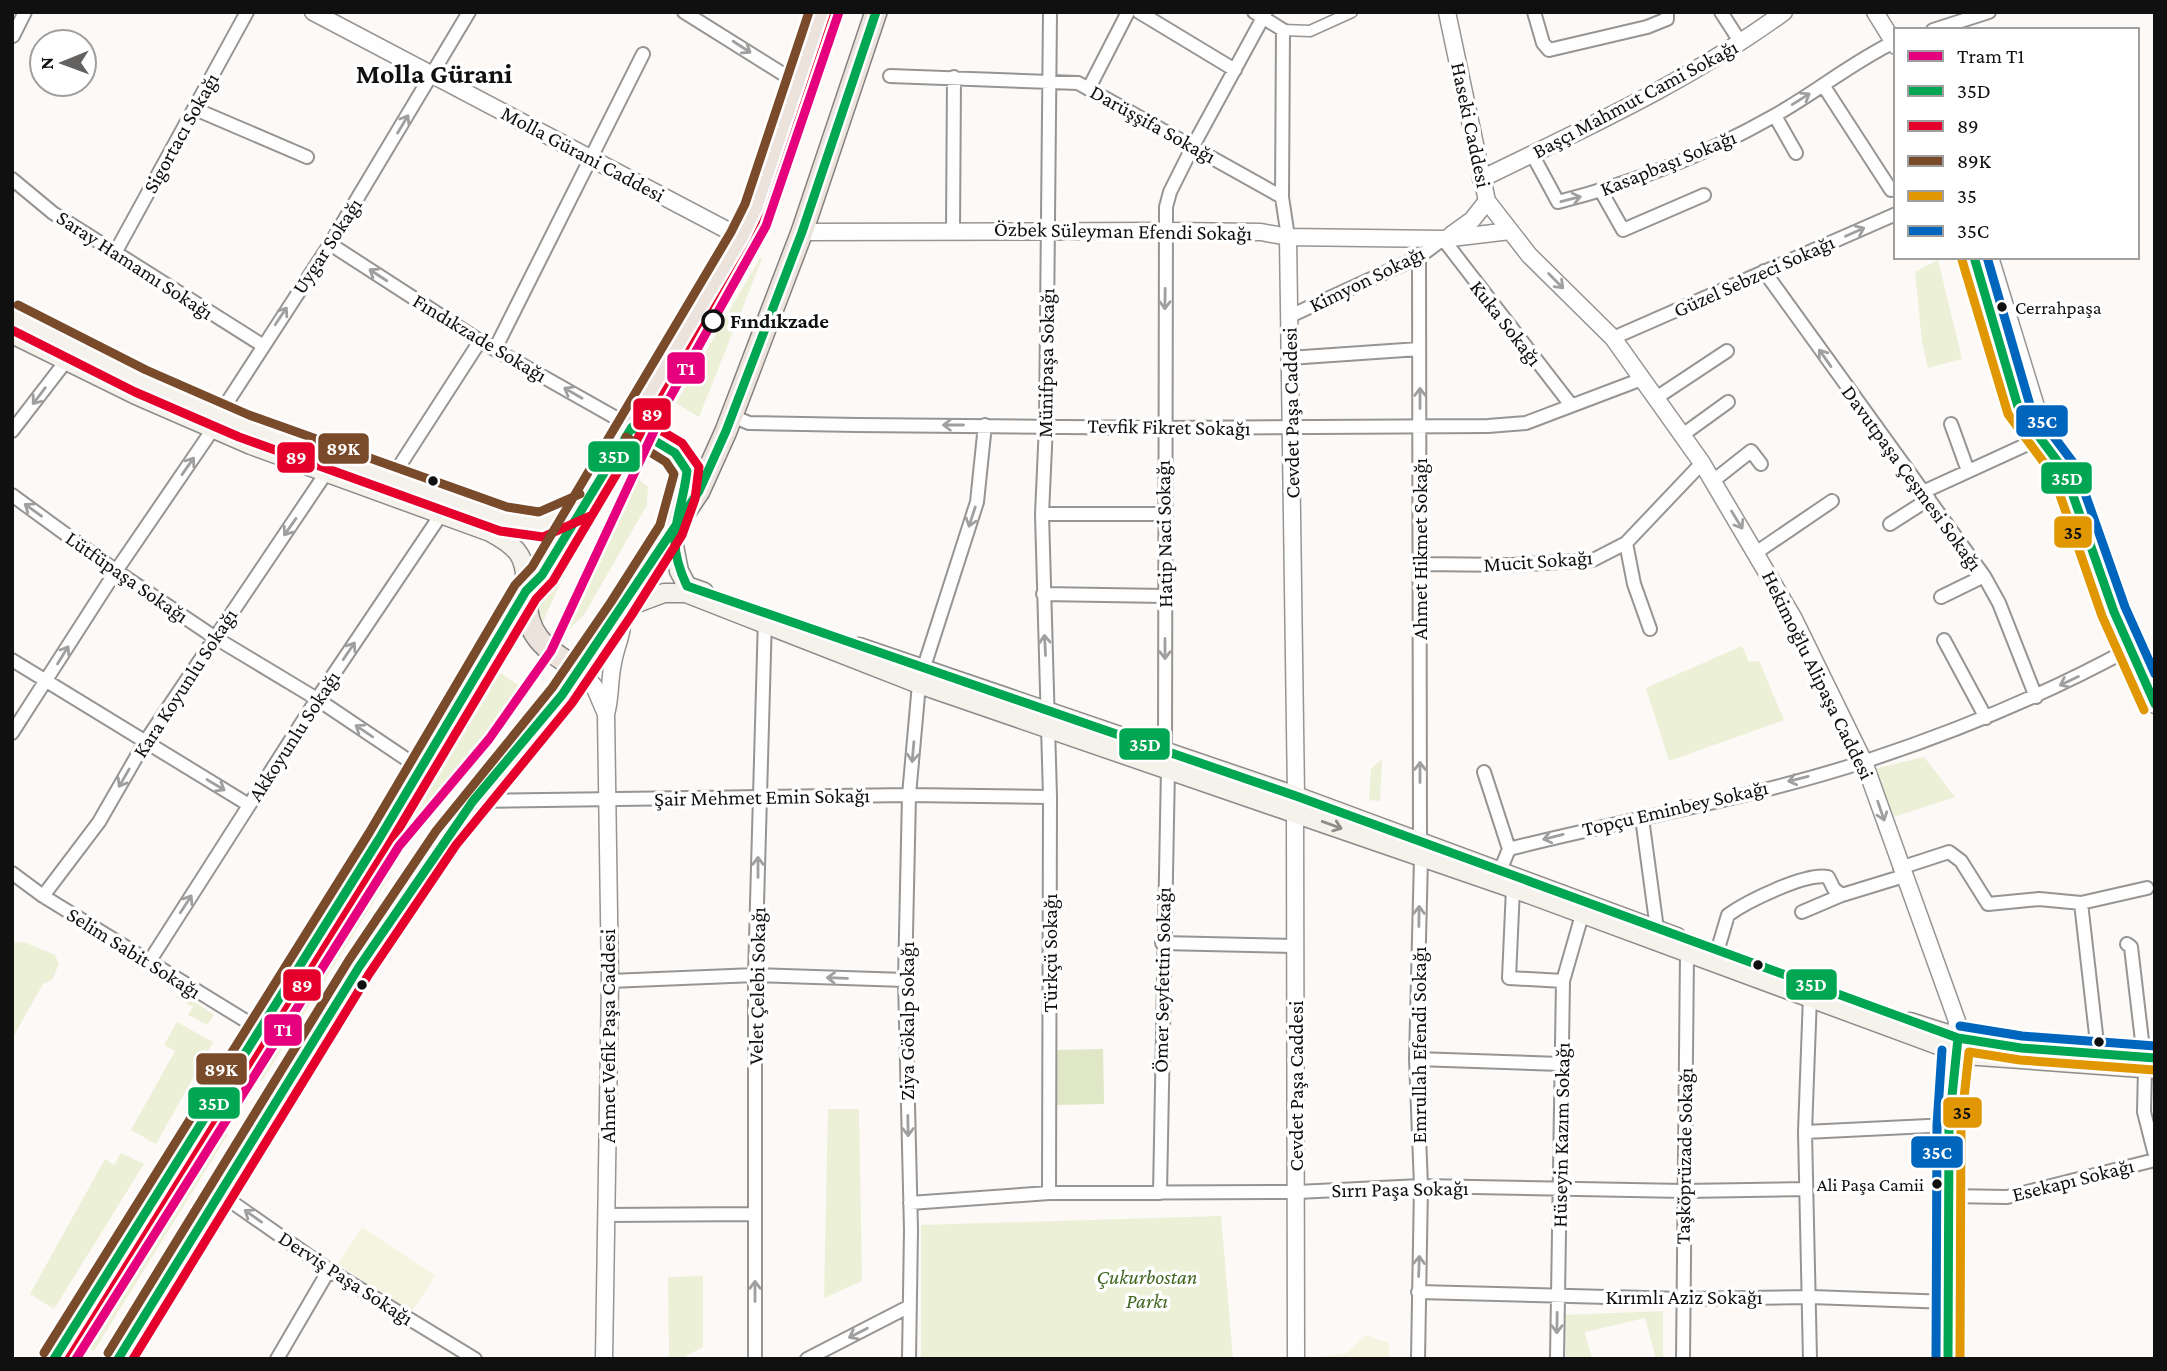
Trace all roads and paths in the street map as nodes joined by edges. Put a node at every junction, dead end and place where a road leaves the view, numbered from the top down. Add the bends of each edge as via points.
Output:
1 (25, 12) edge
2 (247, 12) edge
3 (313, 12) edge
4 (469, 12) edge
5 (684, 12) edge
6 (822, 12) edge
7 (876, 12) edge
8 (1050, 12) edge
9 (1128, 12) edge
10 (1139, 12) edge
11 (1352, 12) edge
12 (1447, 12) edge
13 (1534, 12) edge
14 (1721, 12) edge
15 (1784, 12) edge
16 (1875, 12) edge
17 (1989, 12) edge
18 (1261, 14) edge
19 (1667, 15) edge
20 (1939, 28) edge
21 (1283, 30) junction
22 (12, 36) edge
23 (1894, 41) edge
24 (1741, 43) junction
25 (1894, 44) edge
26 (643, 54) dead end
27 (1235, 70) junction
28 (433, 75) junction
29 (890, 76) dead end
30 (954, 77) junction
31 (1051, 80) junction
32 (799, 84) junction
33 (1823, 85) junction
34 (1089, 88) junction
35 (195, 109) junction
36 (1775, 116) junction
37 (1193, 146) junction
38 (1796, 153) dead end
39 (1532, 154) junction
40 (307, 157) dead end
41 (592, 158) junction
42 (12, 179) edge
43 (1481, 179) junction
44 (1891, 190) dead end
45 (1601, 191) junction
46 (1704, 195) dead end
47 (1282, 197) junction
48 (1487, 201) junction
49 (1894, 215) edge
50 (1048, 229) junction
51 (953, 230) junction
52 (1166, 231) junction
53 (1510, 231) junction
54 (802, 232) junction
55 (1287, 237) junction
56 (742, 238) junction
57 (1443, 239) junction
58 (330, 244) junction
59 (115, 253) junction
60 (1419, 257) junction
61 (1975, 259) edge
62 (1991, 259) edge
63 (1764, 271) junction
64 (12, 316) edge
65 (1290, 316) junction
66 (12, 334) edge
67 (1613, 338) junction
68 (480, 341) junction
69 (262, 345) junction
70 (495, 349) junction
71 (1419, 349) junction
72 (1727, 351) dead end
73 (70, 353) junction
74 (1289, 358) junction
75 (1642, 379) junction
76 (1656, 398) junction
77 (1728, 402) dead end
78 (1571, 405) junction
79 (732, 416) junction
80 (216, 422) junction
81 (1951, 424) dead end
82 (985, 425) junction
83 (1046, 425) junction
84 (632, 427) junction
85 (1420, 427) junction
86 (1163, 428) junction
87 (1291, 428) junction
88 (12, 431) edge
89 (1681, 436) junction
90 (2042, 437) junction
91 (1702, 463) junction
92 (1761, 464) dead end
93 (330, 465) junction
94 (1968, 471) junction
95 (391, 479) junction
96 (1713, 481) junction
97 (12, 495) edge
98 (1926, 496) junction
99 (1832, 501) dead end
100 (585, 505) junction
101 (442, 513) junction
102 (1042, 514) junction
103 (1164, 514) junction
104 (1890, 524) dead end
105 (671, 530) junction
106 (1626, 543) junction
107 (1757, 552) junction
108 (1419, 564) junction
109 (116, 571) junction
110 (1984, 576) junction
111 (526, 591) junction
112 (1043, 594) junction
113 (1165, 596) junction
114 (1941, 597) dead end
115 (621, 609) junction
116 (765, 618) junction
117 (1650, 629) dead end
118 (214, 637) junction
119 (1944, 639) dead end
120 (2129, 649) junction
121 (12, 660) edge
122 (579, 670) junction
123 (921, 677) junction
124 (46, 681) junction
125 (2036, 697) junction
126 (317, 699) junction
127 (2155, 705) edge
128 (606, 714) junction
129 (1986, 718) junction
130 (1048, 720) junction
131 (12, 733) edge
132 (145, 742) junction
133 (1166, 760) junction
134 (1864, 762) junction
135 (421, 769) junction
136 (1484, 772) dead end
137 (909, 795) junction
138 (1050, 797) junction
139 (759, 798) junction
140 (608, 799) junction
141 (474, 801) junction
142 (1296, 804) junction
143 (249, 805) junction
144 (1642, 818) junction
145 (1421, 849) junction
146 (1509, 849) junction
147 (1500, 871) junction
148 (1902, 872) junction
149 (12, 873) edge
150 (1513, 888) junction
151 (2147, 888) dead end
152 (1842, 895) junction
153 (43, 897) junction
154 (2081, 902) junction
155 (1802, 912) dead end
156 (1582, 915) junction
157 (1657, 929) junction
158 (1162, 943) junction
159 (2127, 944) dead end
160 (1296, 946) junction
161 (1717, 952) junction
162 (1687, 953) junction
163 (149, 962) junction
164 (755, 975) junction
165 (905, 980) junction
166 (610, 981) junction
167 (1563, 982) junction
168 (1810, 996) junction
169 (259, 1029) junction
170 (1956, 1045) junction
171 (2098, 1052) junction
172 (1416, 1059) junction
173 (1561, 1063) junction
174 (2149, 1063) edge
175 (1949, 1125) junction
176 (1805, 1132) junction
177 (2155, 1157) edge
178 (1421, 1186) junction
179 (1560, 1188) junction
180 (1806, 1189) junction
181 (1684, 1191) junction
182 (1160, 1192) junction
183 (1297, 1192) junction
184 (219, 1193) junction
185 (1049, 1193) junction
186 (1950, 1196) junction
187 (910, 1203) junction
188 (755, 1214) junction
189 (606, 1215) junction
190 (329, 1270) junction
191 (1418, 1292) junction
192 (1558, 1295) junction
193 (1811, 1297) junction
194 (1683, 1299) junction
195 (1949, 1302) junction
196 (908, 1307) junction
197 (54, 1359) edge
198 (118, 1359) edge
199 (276, 1359) edge
200 (475, 1359) edge
201 (604, 1359) edge
202 (755, 1359) edge
203 (807, 1359) edge
204 (909, 1359) edge
205 (1296, 1359) edge
206 (1418, 1359) edge
207 (1557, 1359) edge
208 (1683, 1359) edge
209 (1810, 1359) edge
210 (1948, 1359) edge

1 - 22 street
2 - 35 street, Sigortacı Sokağı
3 - 28 street, Molla Gürani Caddesi
4 - 28 street, Uygar Sokağı
5 -> 32 street
6 - 32 main road
7 - 54 main road
8 - 31 street, Münifpaşa Sokağı
9 - 34 street
10 - 27 street
11 - 21 street via 1310,31
12 - 43 street, Haseki Caddesi
13 - 19 street via 1549,51 1647,27
14 - 24 street
15 - 24 street, Başçı Mahmut Cami Sokağı
16 - 23 street
17 - 20 street
18 - 21 street
18 - 27 street, Hatip Naci Sokağı
21 - 47 street, Cevdet Paşa Caddesi
24 - 39 street, Başçı Mahmut Cami Sokağı via 1646,98
25 - 33 street, Kasapbaşı Sokağı
26 - 41 street
27 - 37 street, Hatip Naci Sokağı
28 - 41 street, Molla Gürani Caddesi
58 -> 28 street, Uygar Sokağı
29 - 30 street, Darüşşifa Sokağı
30 - 31 street, Darüşşifa Sokağı
30 - 51 street
31 - 34 street, Darüşşifa Sokağı
31 - 50 street, Münifpaşa Sokağı
32 - 56 main road
36 -> 33 street, Kasapbaşı Sokağı
33 - 44 street
34 - 37 street, Darüşşifa Sokağı
35 - 40 street
35 - 59 street, Sigortacı Sokağı
36 - 38 street
36 - 45 street, Kasapbaşı Sokağı via 1703,153
37 - 47 street, Darüşşifa Sokağı
37 - 52 street, Hatip Naci Sokağı via 1170,192
39 - 43 street, Başçı Mahmut Cami Sokağı
39 -> 45 street, Kasapbaşı Sokağı via 1558,202
41 - 56 street, Molla Gürani Caddesi
41 - 70 street
42 - 59 street, Saray Hamamı Sokağı via 53,213
43 - 48 street, Haseki Caddesi
45 - 46 street via 1623,230
47 - 55 street, Cevdet Paşa Caddesi
48 - 53 street, Haseki Caddesi
48 - 57 street via 1472,220
63 -> 49 street, Güzel Sebzeci Sokağı
50 - 51 street, Özbek Süleyman Efendi Sokağı
50 - 52 street, Özbek Süleyman Efendi Sokağı
50 - 83 street, Münifpaşa Sokağı
51 - 54 street, Özbek Süleyman Efendi Sokağı
52 - 55 street, Özbek Süleyman Efendi Sokağı
52 -> 86 street, Hatip Naci Sokağı
53 - 57 street, Özbek Süleyman Efendi Sokağı
53 -> 67 street, Hekimoğlu Alipaşa Caddesi
54 - 79 main road
55 - 57 street, Özbek Süleyman Efendi Sokağı
55 - 65 street, Cevdet Paşa Caddesi
56 - 84 main road
57 - 60 street, Kimyon Sokağı
57 - 78 street, Kuka Sokağı
68 -> 58 street, Fındıkzade Sokağı
69 -> 58 street, Uygar Sokağı
59 - 69 street, Saray Hamamı Sokağı
60 - 65 street, Kimyon Sokağı
60 - 71 street, Ahmet Hikmet Sokağı
61 - 90 street via 2019,411
62 - 90 street
63 - 67 street, Güzel Sebzeci Sokağı
98 -> 63 street, Davutpaşa Çeşmesi Sokağı
64 - 73 main road
65 - 74 street, Cevdet Paşa Caddesi
66 - 73 main road
67 - 75 street, Hekimoğlu Alipaşa Caddesi
68 - 70 street, Fındıkzade Sokağı
68 - 95 street
69 - 80 street, Uygar Sokağı
84 -> 70 street, Fındıkzade Sokağı
71 - 74 street
85 -> 71 street, Ahmet Hikmet Sokağı
72 - 76 street
73 - 80 main road
73 -> 88 street
74 - 87 street, Cevdet Paşa Caddesi
75 - 76 street, Hekimoğlu Alipaşa Caddesi
75 - 78 street, Tevfik Fikret Sokağı
76 - 89 street, Hekimoğlu Alipaşa Caddesi
77 - 89 street
78 - 85 street, Tevfik Fikret Sokağı via 1513,425
82 -> 79 street, Tevfik Fikret Sokağı via 749,423
79 - 105 main road via 699,491
80 - 93 main road
109 -> 80 street, Uygar Sokağı
81 - 94 street
82 - 83 street, Tevfik Fikret Sokağı
82 -> 123 street, Ziya Gökalp Sokağı via 977,502
83 - 86 street, Tevfik Fikret Sokağı
83 - 102 street, Münifpaşa Sokağı
84 - 100 main road
84 - 105 main road via 675,453 687,471
85 - 87 street, Tevfik Fikret Sokağı
85 - 108 street, Ahmet Hikmet Sokağı
86 - 87 street, Tevfik Fikret Sokağı
86 - 103 street, Hatip Naci Sokağı
87 - 142 street, Cevdet Paşa Caddesi
89 - 91 street, Hekimoğlu Alipaşa Caddesi
90 - 94 street
90 - 120 street via 2064,470
91 - 96 street, Hekimoğlu Alipaşa Caddesi
91 - 106 street, Mucit Sokağı
92 - 96 street via 1752,451
93 - 95 main road
93 - 101 main road
93 -> 118 street, Kara Koyunlu Sokağı
94 - 98 street
95 - 100 main road via 516,523 541,525
96 -> 107 street, Hekimoğlu Alipaşa Caddesi
109 -> 97 street, Lütfüpaşa Sokağı
98 - 104 street
98 - 110 street, Davutpaşa Çeşmesi Sokağı
99 - 107 street
100 - 111 main road via 542,575
101 - 111 main road via 512,546 526,565
126 -> 101 street, Akkoyunlu Sokağı
102 - 103 street
102 - 112 street, Münifpaşa Sokağı
103 - 113 street, Hatip Naci Sokağı
105 - 115 main road
105 - 116 main road via 674,557 687,586
106 - 108 street, Mucit Sokağı via 1582,562
106 - 117 street
107 - 134 street, Hekimoğlu Alipaşa Caddesi
145 -> 108 street, Ahmet Hikmet Sokağı
109 - 118 street, Lütfüpaşa Sokağı
124 -> 109 street, Uygar Sokağı
110 - 114 street
110 - 125 street, Davutpaşa Çeşmesi Sokağı
111 - 122 main road via 533,633
111 - 135 main road
112 - 113 street
130 -> 112 street, Münifpaşa Sokağı
113 -> 133 street, Hatip Naci Sokağı
115 - 116 main road via 664,593 686,593
115 - 122 main road
115 - 128 street via 624,629 612,666
116 - 123 main road
116 - 139 street, Velet Çelebi Sokağı
118 - 126 street, Lütfüpaşa Sokağı
118 - 132 street, Kara Koyunlu Sokağı
119 - 129 street
120 -> 125 street, Topçu Eminbey Sokağı
120 - 127 street
121 - 124 street
122 - 128 street via 594,686
122 - 141 main road
123 - 130 main road
123 -> 137 street, Ziya Gökalp Sokağı
124 - 131 street, Uygar Sokağı
124 - 132 street
125 - 129 street, Topçu Eminbey Sokağı
135 -> 126 street, Lütfüpaşa Sokağı
126 - 143 street, Akkoyunlu Sokağı
128 - 140 street, Ahmet Vefik Paşa Caddesi
129 - 134 street, Topçu Eminbey Sokağı
130 - 133 main road
130 - 138 street, Türkçü Sokağı
132 -> 143 street
132 -> 153 street, Kara Koyunlu Sokağı via 99,822
133 - 142 main road
133 - 158 street, Ömer Seyfettin Sokağı
134 -> 144 street, Topçu Eminbey Sokağı
134 -> 148 street, Hekimoğlu Alipaşa Caddesi
135 - 169 main road
136 - 146 street
137 - 138 street, Şair Mehmet Emin Sokağı
137 - 139 street, Şair Mehmet Emin Sokağı
137 - 165 street, Ziya Gökalp Sokağı
138 - 185 street, Türkçü Sokağı
139 - 140 street, Şair Mehmet Emin Sokağı
164 -> 139 street, Velet Çelebi Sokağı
140 - 141 street, Şair Mehmet Emin Sokağı
140 - 166 street, Ahmet Vefik Paşa Caddesi
141 - 184 main road via 359,967
142 - 145 main road
142 - 160 street, Cevdet Paşa Caddesi
163 -> 143 street, Akkoyunlu Sokağı
144 -> 146 street, Topçu Eminbey Sokağı
144 - 157 street
145 - 147 main road
145 - 150 main road
172 -> 145 street, Emrullah Efendi Sokağı
146 - 147 street
147 - 157 main road
148 - 152 street
148 - 154 street via 1949,852 1961,861 1988,905 2039,899
148 - 170 street, Hekimoğlu Alipaşa Caddesi via 1951,1000
149 - 153 street, Selim Sabit Sokağı
150 - 156 main road
150 - 167 street via 1509,978
151 - 154 street
152 - 155 street
152 - 161 street via 1822,875 1755,899 1728,915
153 - 163 street, Selim Sabit Sokağı
154 - 171 street
156 - 162 main road
156 - 167 street, Hüseyin Kazım Sokağı
157 - 161 main road
158 - 160 street
158 - 182 street, Ömer Seyfettin Sokağı
159 - 174 street via 2132,947
160 - 183 street, Cevdet Paşa Caddesi
161 - 170 main road
162 - 168 main road
162 - 181 street, Taşköprüzade Sokağı
163 - 169 street, Selim Sabit Sokağı
165 -> 164 street
164 - 166 street
164 - 188 street, Velet Çelebi Sokağı
165 -> 187 street, Ziya Gökalp Sokağı
166 - 189 street, Ahmet Vefik Paşa Caddesi
167 - 173 street, Hüseyin Kazım Sokağı
168 - 170 main road
168 - 176 street
169 - 197 main road
170 - 171 main road
170 - 174 main road via 1980,1058
170 - 175 street, Hekimoğlu Alipaşa Caddesi
171 - 174 main road
172 - 173 street
172 - 178 street, Emrullah Efendi Sokağı
173 - 179 street, Hüseyin Kazım Sokağı
174 - 177 street via 2144,1112
175 - 176 street
175 - 186 street, Hekimoğlu Alipaşa Caddesi
176 - 180 street
177 - 186 street, Esekapı Sokağı via 2007,1197
178 - 179 street, Sırrı Paşa Sokağı
178 - 183 street, Sırrı Paşa Sokağı
191 -> 178 street, Emrullah Efendi Sokağı
179 - 181 street, Sırrı Paşa Sokağı
179 - 192 street, Hüseyin Kazım Sokağı
180 - 181 street, Sırrı Paşa Sokağı
180 - 193 street
181 - 194 street, Taşköprüzade Sokağı
182 - 183 street, Sırrı Paşa Sokağı
182 - 185 street, Sırrı Paşa Sokağı
183 - 205 street, Cevdet Paşa Caddesi
190 -> 184 street, Derviş Paşa Sokağı
184 - 198 main road
185 - 187 street, Sırrı Paşa Sokağı
186 - 195 street, Hekimoğlu Alipaşa Caddesi
187 - 196 street, Ziya Gökalp Sokağı
188 - 189 street
202 -> 188 street, Velet Çelebi Sokağı
189 - 201 street, Ahmet Vefik Paşa Caddesi
190 - 199 street
190 - 200 street, Derviş Paşa Sokağı
191 - 192 street, Kırımlı Aziz Sokağı
191 - 206 street, Emrullah Efendi Sokağı
192 - 194 street, Kırımlı Aziz Sokağı
192 -> 207 street, Hüseyin Kazım Sokağı
193 - 194 street, Kırımlı Aziz Sokağı
193 - 195 street, Kırımlı Aziz Sokağı
193 - 209 street
194 - 208 street, Taşköprüzade Sokağı
195 - 210 street, Hekimoğlu Alipaşa Caddesi
196 -> 203 street
196 - 204 street, Ziya Gökalp Sokağı

